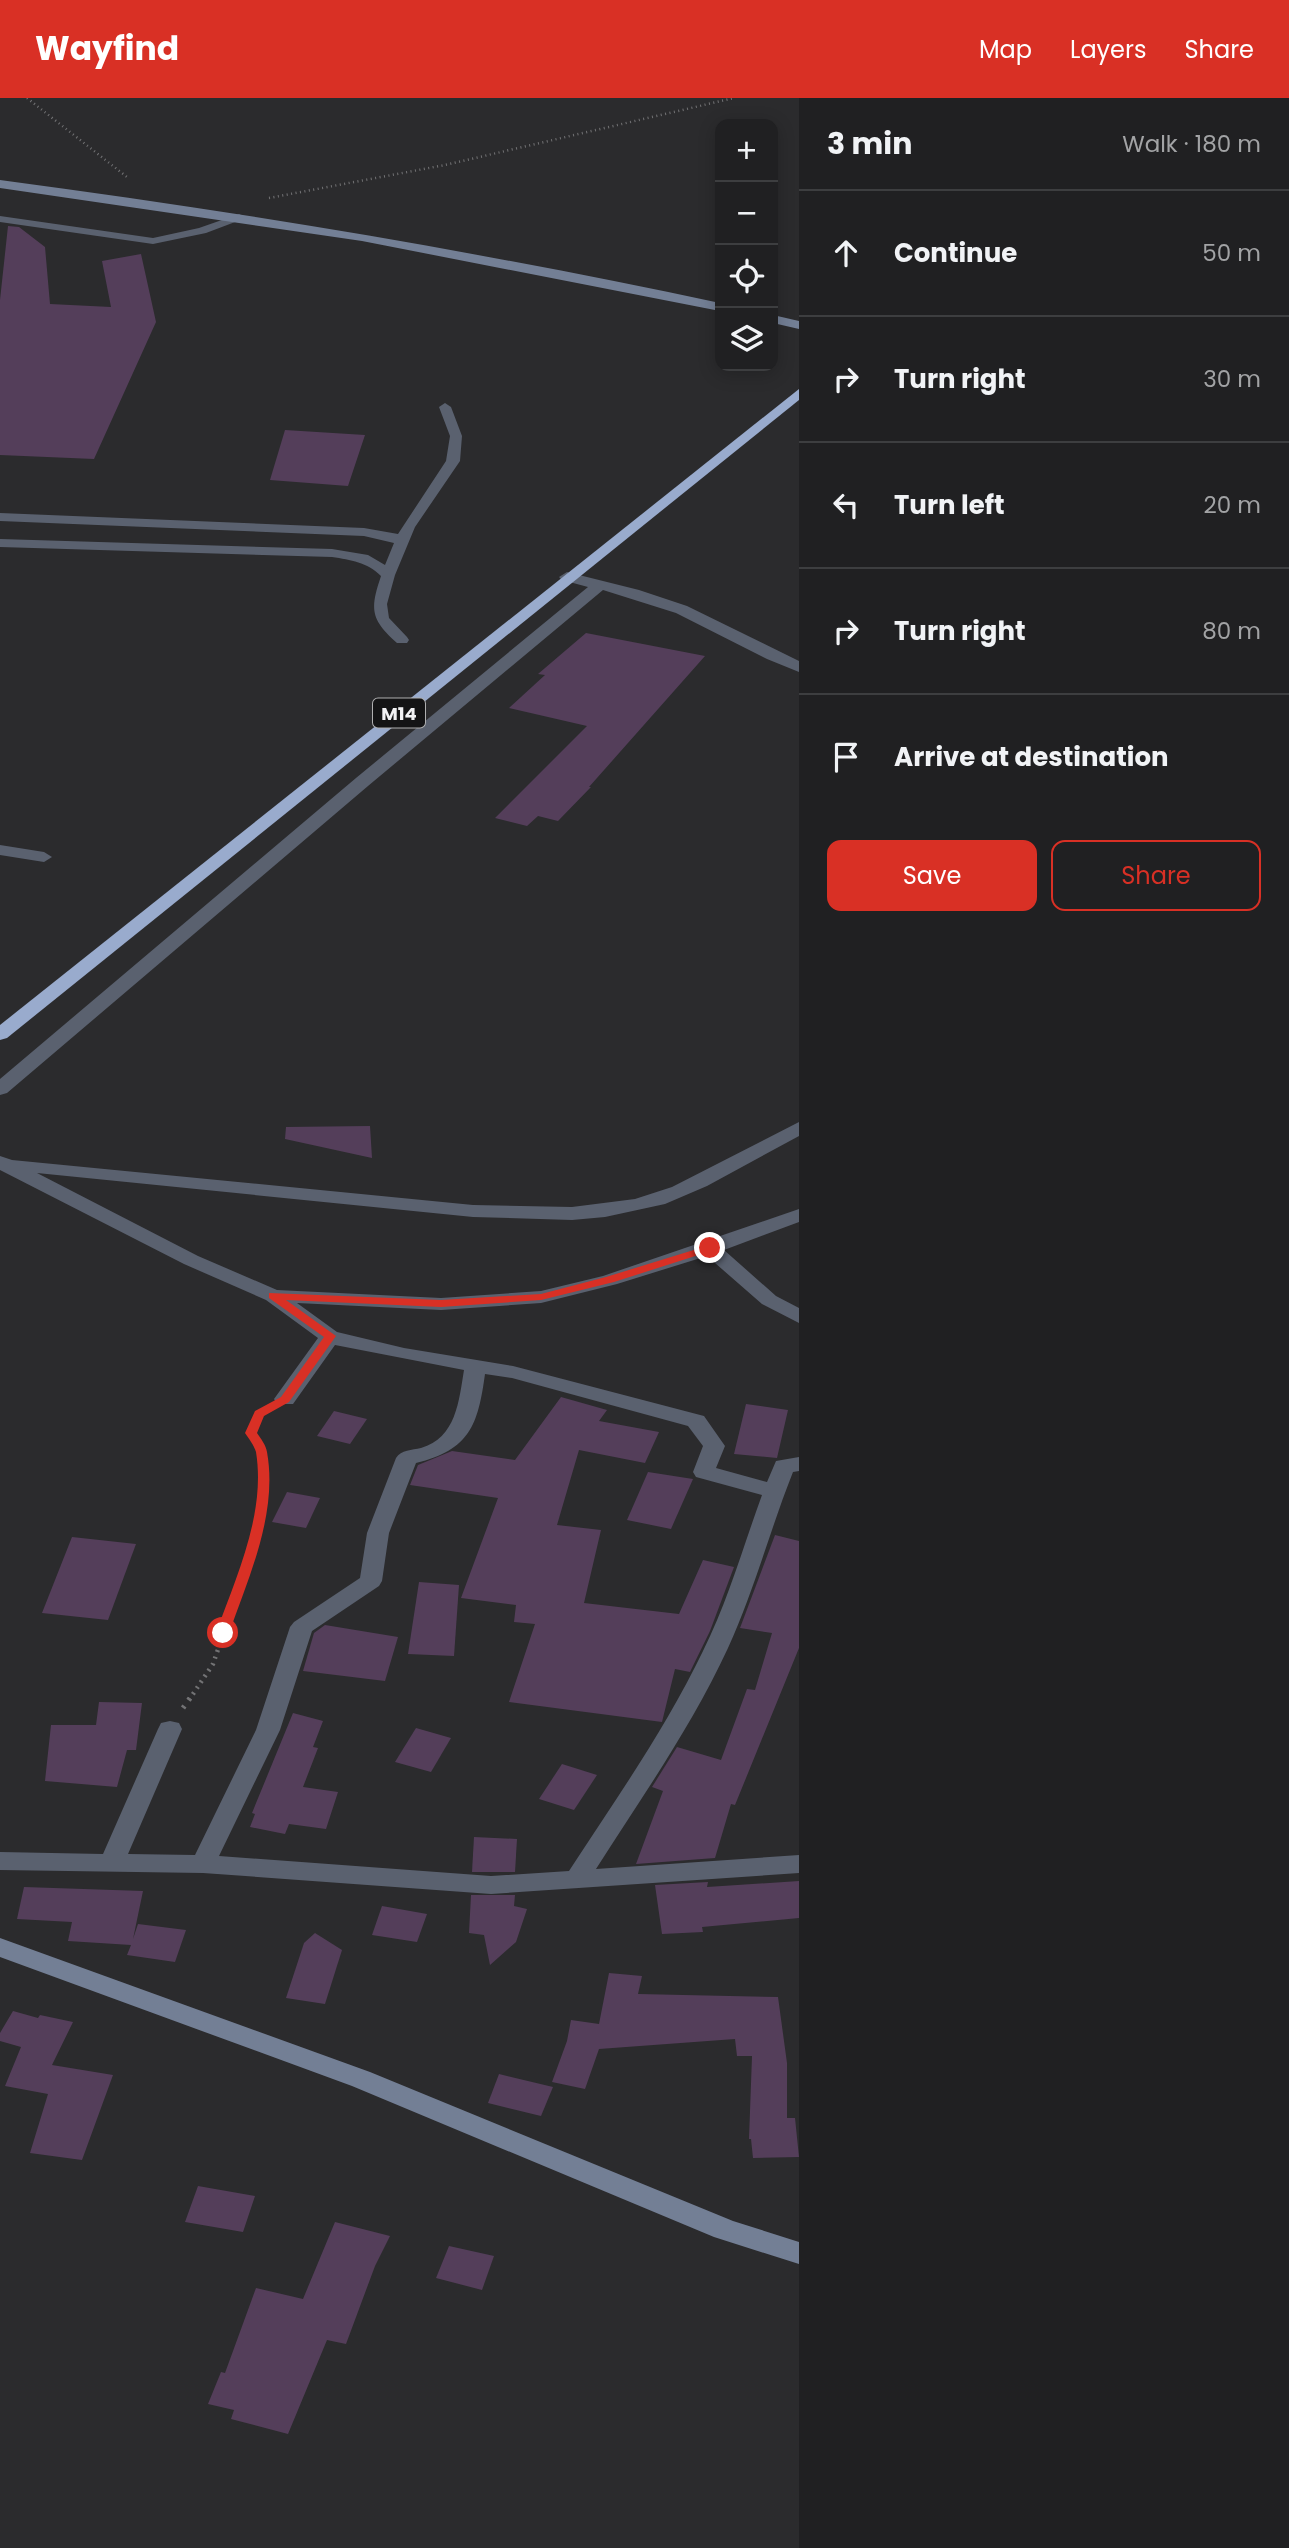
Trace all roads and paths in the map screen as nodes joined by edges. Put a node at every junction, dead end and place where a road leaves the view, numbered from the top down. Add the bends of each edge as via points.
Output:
1 (27, 98) edge
2 (734, 98) edge
3 (0, 184) edge
4 (258, 199) dead end
5 (148, 203) junction
6 (239, 217) junction
7 (0, 219) edge
8 (715, 306) edge
9 (778, 320) edge
10 (799, 325) edge
11 (799, 393) edge
12 (445, 408) dead end
13 (0, 517) edge
14 (401, 542) junction
15 (0, 543) edge
16 (388, 575) junction
17 (567, 577) junction
18 (600, 585) junction
19 (402, 640) dead end
20 (799, 667) edge
21 (0, 850) edge
22 (44, 857) dead end
23 (0, 1034) edge
24 (0, 1089) edge
25 (799, 1128) edge
26 (0, 1163) edge
27 (799, 1215) edge
28 (710, 1248) junction
29 (273, 1296) junction
30 (799, 1317) edge
31 (330, 1336) junction
32 (475, 1366) junction
33 (285, 1399) joint
34 (799, 1464) edge
35 (774, 1491) junction
36 (170, 1729) joint
37 (0, 1861) edge
38 (113, 1861) junction
39 (204, 1864) junction
40 (799, 1864) edge
41 (578, 1879) junction
42 (0, 1947) edge
43 (799, 2253) edge

1 - 5 path via 82,138 128,178
2 - 4 path via 505,154
3 - 5 street
5 - 6 street
6 - 7 lane via 202,231 153,241
6 - 8 street via 475,257
9 - 10 street
11 - 17 highway, M14
12 - 14 lane via 456,436 453,461
13 - 14 lane via 364,532
14 - 16 lane
15 - 16 lane via 332,554 370,561
16 - 19 lane via 378,606 380,619
17 - 18 street
17 - 23 highway, M14
18 - 20 street via 697,616 741,642
18 - 24 street
21 - 22 lane
25 - 26 street via 686,1187 639,1204 579,1214 488,1211
26 - 29 street via 191,1260
27 - 28 street
28 - 29 street via 541,1297 441,1304
28 - 30 street via 769,1300
29 - 31 street
31 - 32 street
31 - 33 street
32 - 35 street via 696,1421 714,1446 704,1472
32 - 39 street via 460,1431 443,1447 407,1458 378,1533 370,1581 302,1627 268,1730
33 - 36 path via 259,1413 251,1433 261,1450 262,1496 253,1548 213,1664
34 - 35 street via 784,1466
35 - 41 street via 715,1651
36 - 38 street
37 - 38 street
38 - 39 street
39 - 41 street via 491,1885
40 - 41 street
42 - 43 street via 361,2079 724,2229

